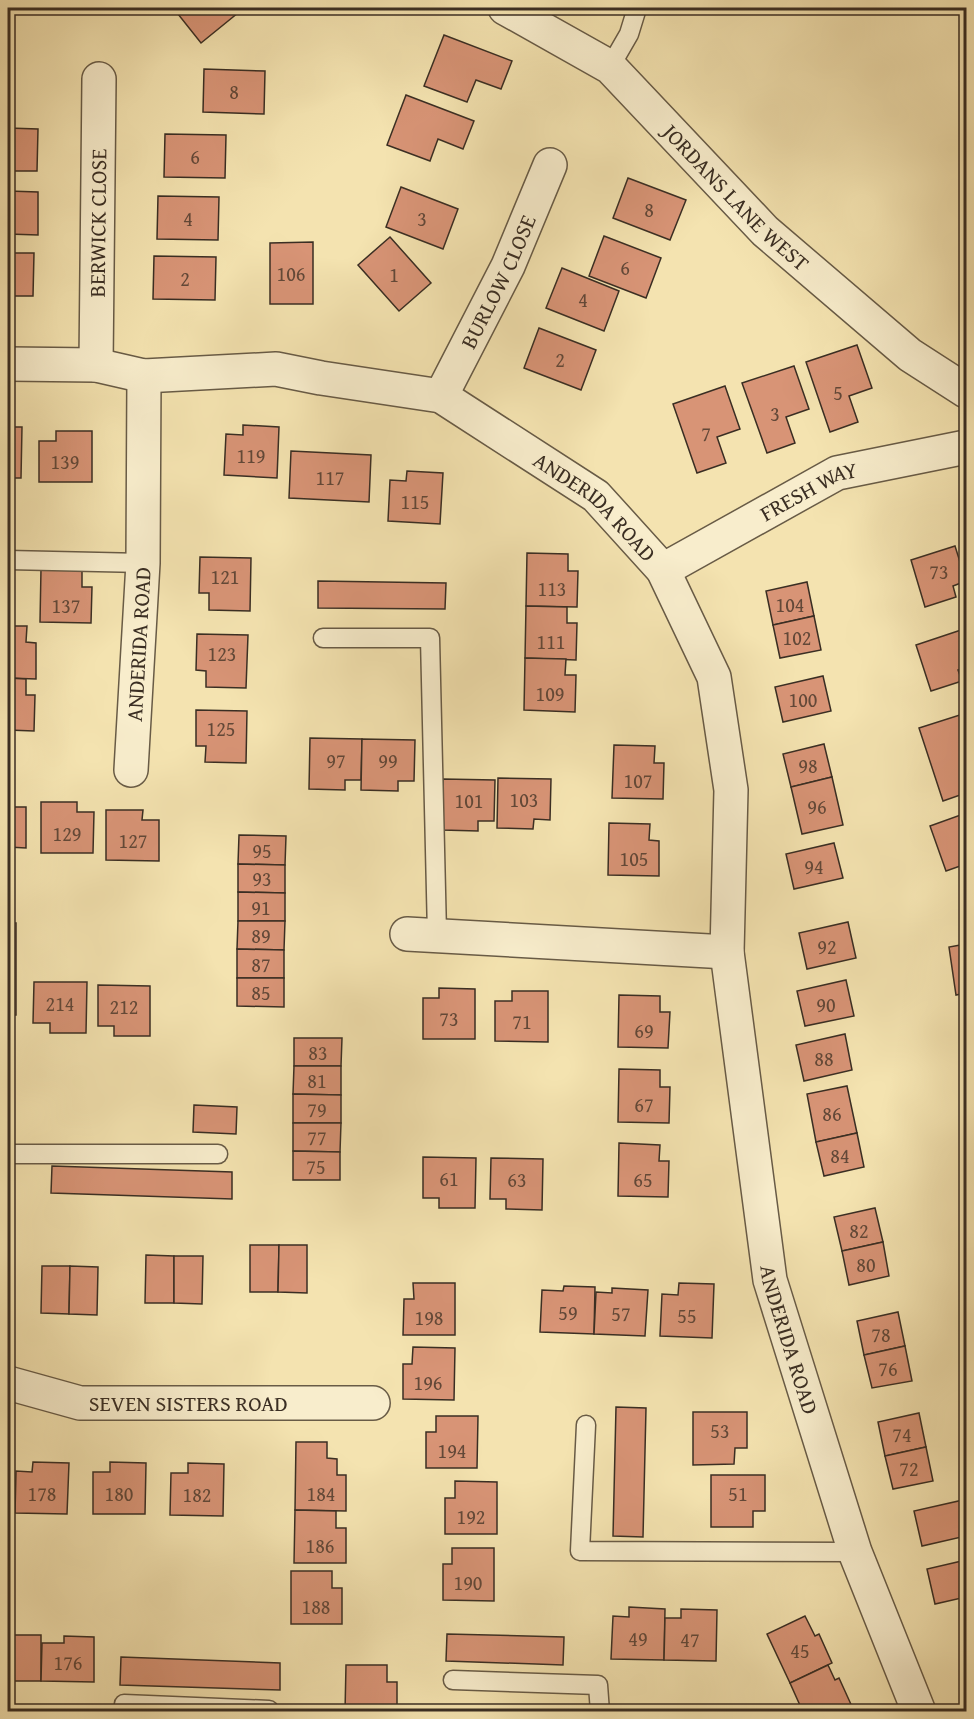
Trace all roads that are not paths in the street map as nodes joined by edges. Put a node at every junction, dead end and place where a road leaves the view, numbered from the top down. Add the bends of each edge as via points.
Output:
1 (505, 8) edge
2 (637, 8) edge
3 (610, 67) junction
4 (99, 79) dead end
5 (550, 165) dead end
6 (8, 364) edge
7 (96, 365) junction
8 (144, 376) junction
9 (966, 391) edge
10 (441, 396) junction
11 (966, 447) edge
12 (8, 560) edge
13 (143, 563) junction
14 (663, 570) junction
15 (323, 638) dead end
16 (131, 770) dead end
17 (422, 934) joint
18 (727, 952) junction
19 (8, 1154) edge
20 (218, 1154) dead end
21 (8, 1383) edge
22 (373, 1403) dead end
23 (586, 1425) dead end
24 (855, 1552) junction
25 (453, 1680) dead end
26 (124, 1704) dead end
27 (269, 1712) edge
28 (600, 1712) edge
29 (919, 1712) edge

1 - 3 street, JORDANS LANE WEST
2 - 3 lane via 629,34
3 - 9 street, JORDANS LANE WEST via 765,231 910,356
4 - 7 street, BERWICK CLOSE
5 - 10 street, BURLOW CLOSE via 508,267
6 - 7 street, ANDERIDA ROAD
7 - 8 street, ANDERIDA ROAD
8 - 10 street, ANDERIDA ROAD via 276,369
8 - 13 street, ANDERIDA ROAD
10 - 14 street, ANDERIDA ROAD via 596,496
11 - 14 street, FRESH WAY via 837,473
12 - 13 lane
13 - 16 street, ANDERIDA ROAD
14 - 18 street, ANDERIDA ROAD via 714,677 731,790
15 - 17 lane via 430,638
17 - 18 street
18 - 24 street, ANDERIDA ROAD via 770,1280
19 - 20 lane
21 - 22 street, SEVEN SISTERS ROAD via 80,1403
23 - 24 lane via 580,1551
24 - 29 street, ANDERIDA ROAD
25 - 28 lane via 598,1685
26 - 27 lane

